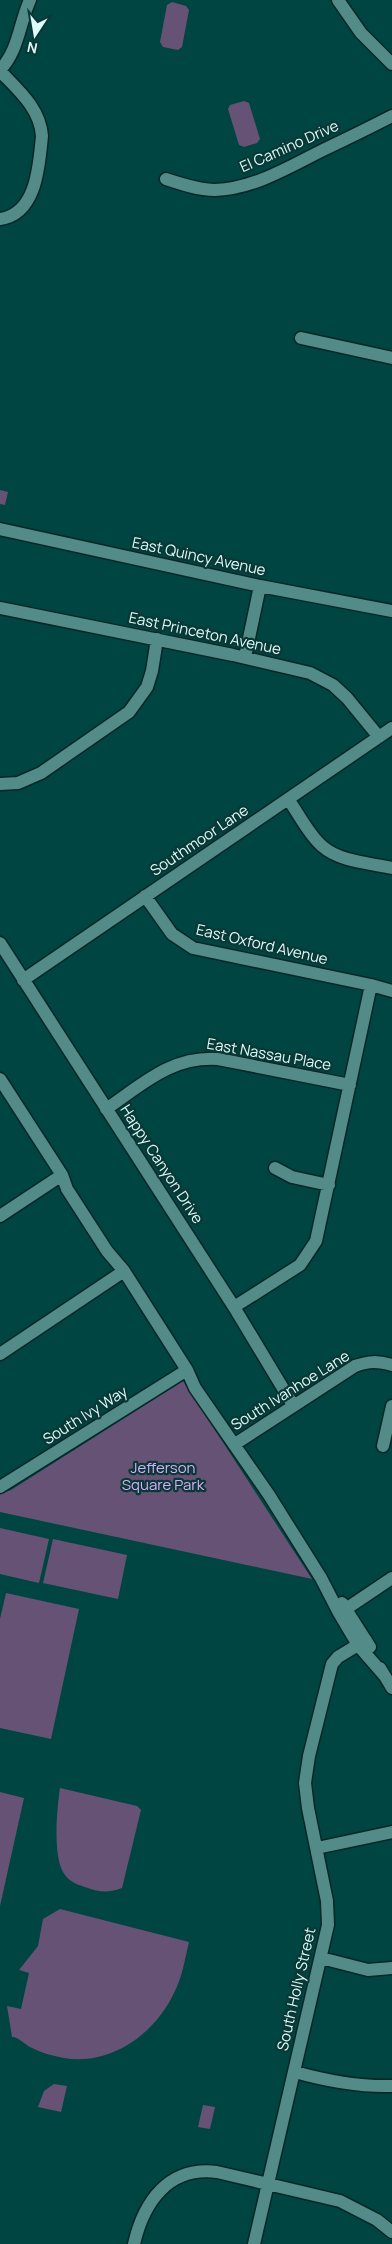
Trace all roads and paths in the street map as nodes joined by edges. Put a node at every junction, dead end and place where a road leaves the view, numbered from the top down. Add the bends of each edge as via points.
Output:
1 (30, 0) edge
2 (344, 2) edge
3 (392, 64) edge
4 (0, 71) edge
5 (392, 116) edge
6 (166, 179) dead end
7 (0, 219) edge
8 (301, 338) dead end
9 (392, 358) edge
10 (0, 529) edge
11 (260, 586) junction
12 (0, 608) edge
13 (392, 611) edge
14 (157, 639) junction
15 (245, 657) junction
16 (392, 728) edge
17 (378, 737) junction
18 (0, 784) edge
19 (288, 799) junction
20 (392, 868) edge
21 (146, 896) junction
22 (0, 943) edge
23 (23, 980) junction
24 (371, 985) junction
25 (392, 991) edge
26 (0, 1079) edge
27 (350, 1084) junction
28 (106, 1109) junction
29 (275, 1168) dead end
30 (62, 1175) junction
31 (329, 1185) junction
32 (0, 1216) edge
33 (124, 1272) junction
34 (234, 1307) junction
35 (0, 1354) edge
36 (392, 1365) edge
37 (187, 1370) junction
38 (293, 1405) junction
39 (392, 1406) edge
40 (235, 1444) junction
41 (383, 1446) dead end
42 (0, 1487) edge
43 (392, 1578) edge
44 (343, 1611) junction
45 (362, 1642) junction
46 (392, 1688) edge
47 (392, 1832) edge
48 (317, 1848) junction
49 (321, 1958) junction
50 (392, 1968) edge
51 (294, 2072) junction
52 (392, 2086) edge
53 (268, 2184) junction
54 (392, 2232) edge
55 (134, 2244) edge
56 (254, 2244) edge

1 - 4 street via 16,47
2 - 3 street via 368,40
4 - 7 street via 36,113 42,136 32,194 18,212
5 - 6 street, El Camino Drive via 260,180 237,187 214,190
8 - 9 street
10 - 11 street, East Quincy Avenue
11 - 13 street, East Quincy Avenue
11 - 15 street
12 - 14 street, East Princeton Avenue
14 - 15 street, East Princeton Avenue
14 - 18 street via 147,687 130,712 41,773 18,783
15 - 17 street, East Princeton Avenue via 318,676 347,698
16 - 17 street, Southmoor Lane
17 - 19 street, Southmoor Lane
19 - 20 street via 328,851 343,858
19 - 21 street, Southmoor Lane
21 - 23 street, Southmoor Lane
21 - 24 street, East Oxford Avenue via 172,934 192,948
22 - 23 street, Happy Canyon Drive
23 - 28 street, Happy Canyon Drive
24 - 25 street, East Oxford Avenue
24 - 27 street
26 - 30 street
27 - 28 street, East Nassau Place via 200,1058 171,1066
27 - 31 street
28 - 34 street, Happy Canyon Drive
29 - 31 street via 292,1176
30 - 32 street
30 - 33 street via 73,1183 114,1247
31 - 34 street via 316,1241 300,1265
33 - 35 street
33 - 37 street
34 - 38 street, Happy Canyon Drive
36 - 38 street, South Ivanhoe Lane via 377,1361 355,1366
37 - 40 street via 199,1380 226,1422
37 - 42 street, South Ivy Way
38 - 40 street, South Ivanhoe Lane
39 - 41 street
40 - 44 street
43 - 44 street
44 - 45 street
45 - 46 street
45 - 48 street, South Holly Street via 338,1656 330,1669 308,1756 306,1795
47 - 48 street
48 - 49 street, South Holly Street via 328,1915
49 - 50 street via 368,1970
49 - 51 street, South Holly Street
51 - 52 street via 349,2084
51 - 53 street, South Holly Street
53 - 54 street via 340,2201 377,2220
53 - 55 street via 208,2171 179,2176 148,2206
53 - 56 street, South Holly Street

